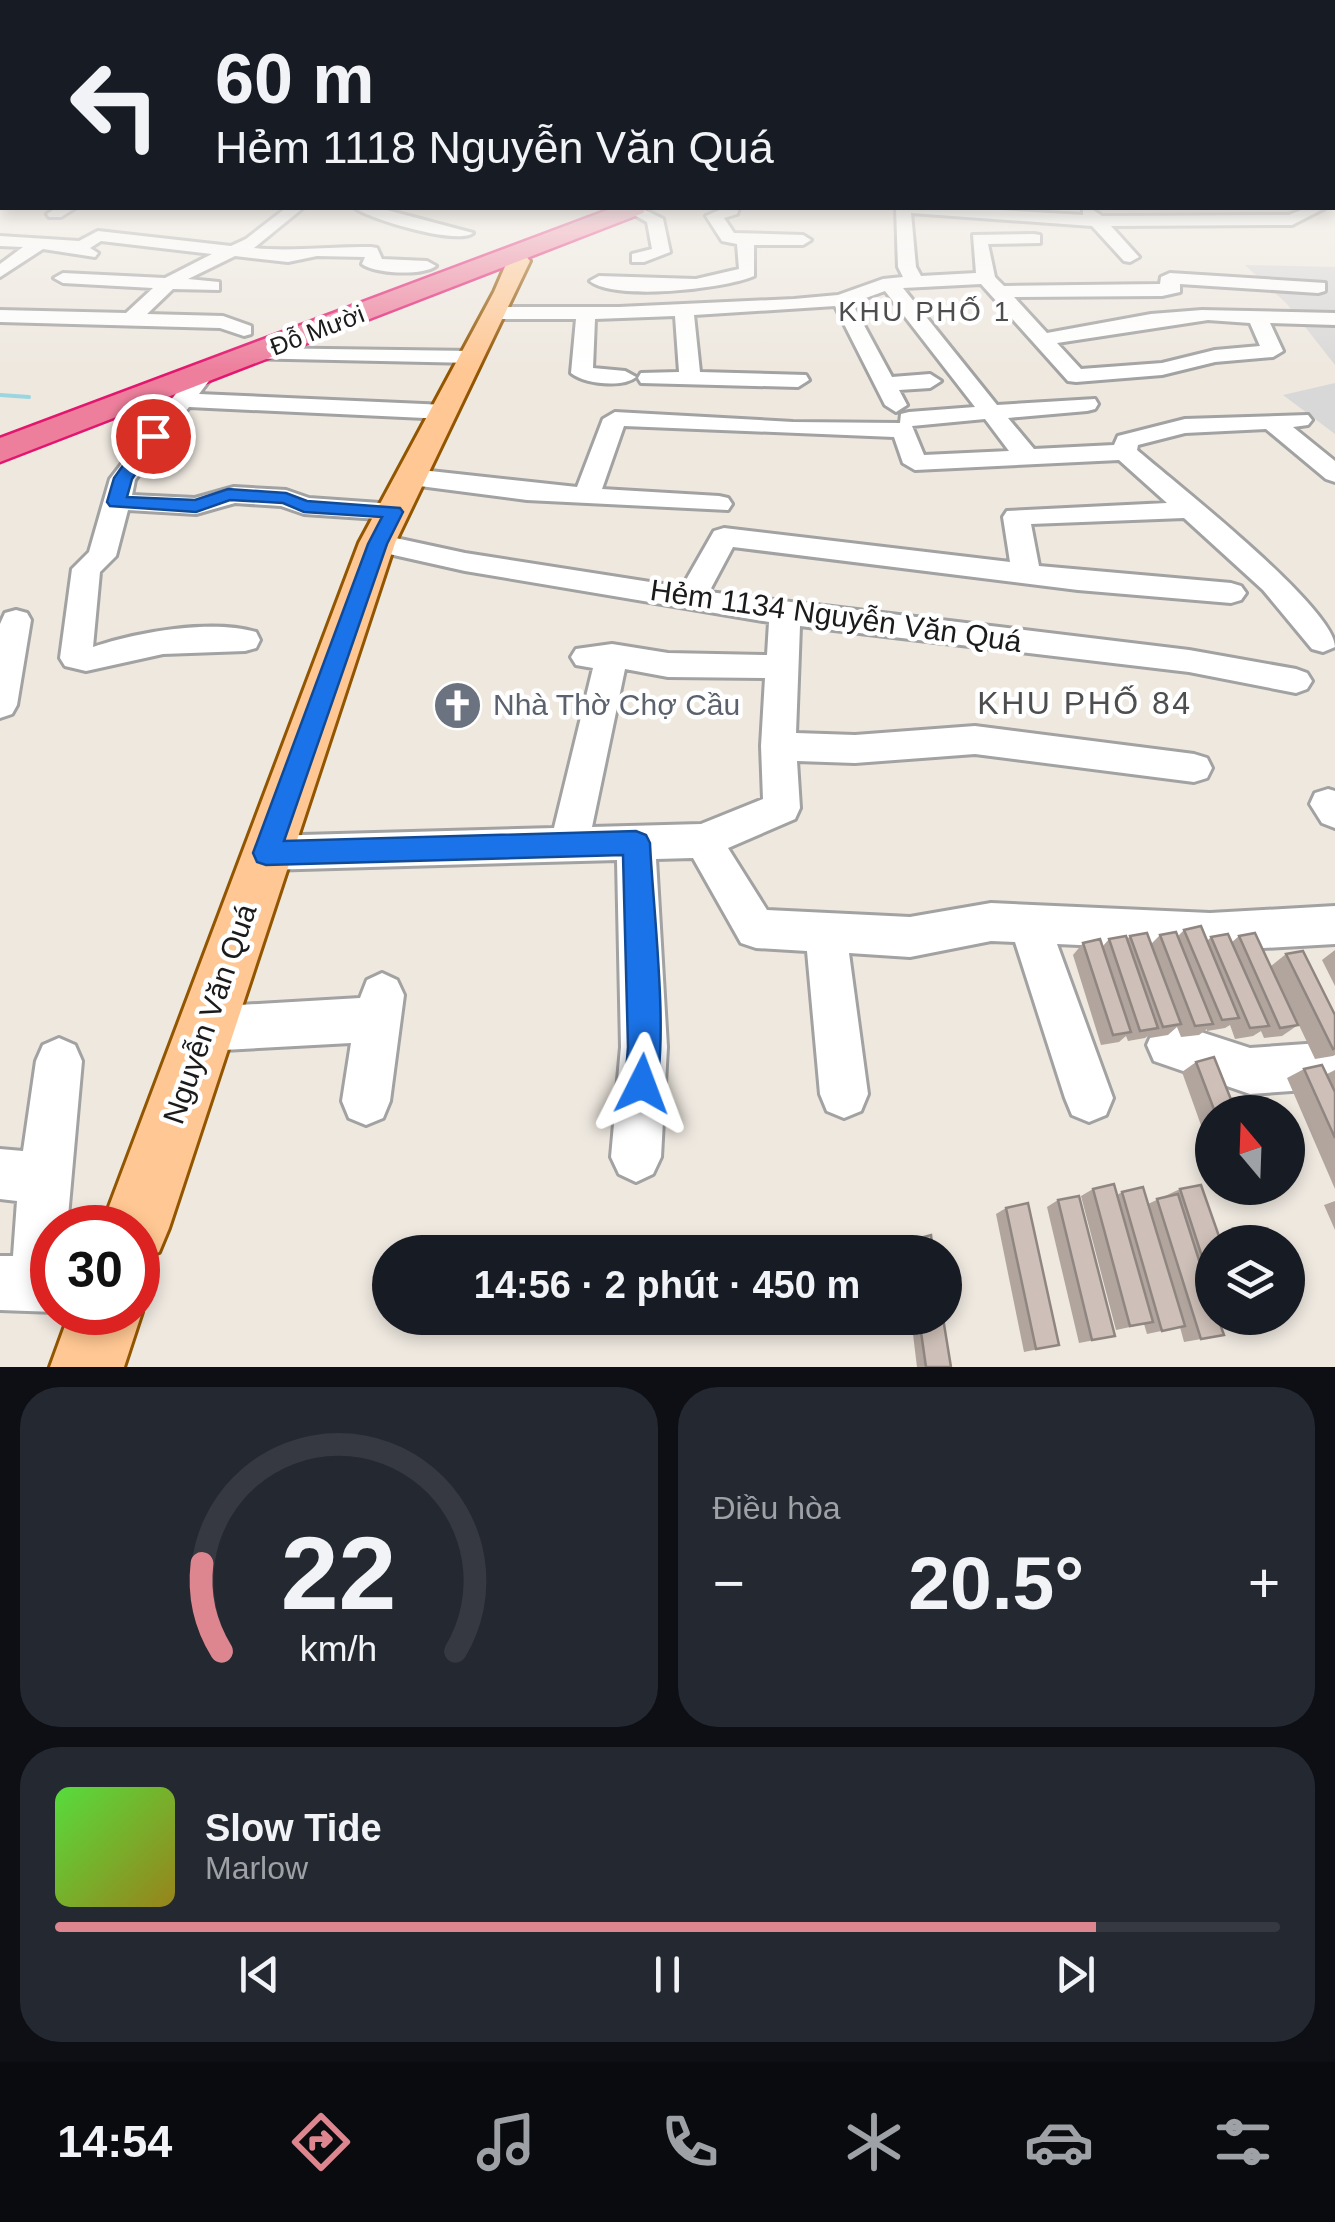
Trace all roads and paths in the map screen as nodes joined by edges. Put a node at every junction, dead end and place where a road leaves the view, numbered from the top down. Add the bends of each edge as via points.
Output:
1 (23, 243) edge
2 (90, 243) edge
3 (172, 243) edge
4 (249, 243) edge
5 (483, 243) edge
6 (487, 243) edge
7 (495, 243) edge
8 (496, 243) edge
9 (498, 243) edge
10 (661, 243) edge
11 (745, 243) edge
12 (906, 243) edge
13 (979, 243) edge
14 (1118, 243) edge
15 (39, 244) junction
16 (490, 245) junction
17 (83, 249) junction
18 (239, 249) junction
19 (1130, 256) dead end
20 (218, 257) junction
21 (638, 258) dead end
22 (424, 265) junction
23 (0, 272) edge
24 (64, 278) dead end
25 (986, 278) junction
26 (600, 281) dead end
27 (915, 282) junction
28 (889, 283) junction
29 (168, 284) junction
30 (212, 286) dead end
31 (1326, 288) edge
32 (1003, 292) junction
33 (841, 300) junction
34 (1335, 302) edge
35 (684, 309) junction
36 (496, 312) junction
37 (586, 313) junction
38 (1256, 315) junction
39 (0, 316) edge
40 (1335, 319) edge
41 (130, 320) junction
42 (1045, 339) junction
43 (250, 342) junction
44 (473, 357) junction
45 (203, 374) junction
46 (625, 377) dead end
47 (649, 378) dead end
48 (690, 378) junction
49 (798, 380) dead end
50 (930, 381) dead end
51 (885, 384) junction
52 (182, 400) junction
53 (1087, 404) dead end
54 (446, 412) junction
55 (990, 414) junction
56 (0, 420) edge
57 (1300, 420) dead end
58 (1271, 422) junction
59 (0, 428) edge
60 (0, 442) edge
61 (0, 451) edge
62 (1125, 452) junction
63 (1026, 456) junction
64 (1335, 474) edge
65 (587, 495) junction
66 (116, 502) junction
67 (719, 504) dead end
68 (1192, 510) junction
69 (394, 511) junction
70 (1026, 572) junction
71 (1231, 592) dead end
72 (692, 596) junction
73 (16, 620) dead end
74 (785, 622) junction
75 (1329, 628) edge
76 (245, 640) dead end
77 (782, 666) junction
78 (1296, 681) dead end
79 (1234, 690) dead end
80 (0, 706) edge
81 (778, 746) junction
82 (1194, 768) dead end
83 (703, 841) junction
84 (636, 843) junction
85 (569, 845) junction
86 (266, 853) junction
87 (1029, 924) junction
88 (1335, 924) edge
89 (826, 932) junction
90 (205, 1029) junction
91 (1170, 1045) dead end
92 (59, 1061) dead end
93 (1335, 1065) edge
94 (844, 1094) dead end
95 (1089, 1098) dead end
96 (366, 1101) dead end
97 (636, 1157) dead end
98 (22, 1176) edge
99 (143, 1205) edge
100 (30, 1284) edge
101 (98, 1335) edge
102 (87, 1367) edge

1 - 15 street
2 - 17 street
3 - 18 street
4 - 18 street
5 - 16 street
6 - 16 street
7 - 16 highway, Đỗ Mười
8 - 16 highway, Đỗ Mười
9 - 16 highway, Đỗ Mười
10 - 21 street via 661,252
11 - 26 street via 748,272 739,277 684,284
12 - 27 street
13 - 25 street
14 - 19 street
15 - 17 street
15 - 23 street
16 - 22 highway, Đỗ Mười
16 - 36 main road, Nguyễn Văn Quá via 517,258
16 - 43 highway, Đỗ Mười
16 - 60 highway, Đỗ Mười via 256,350
17 - 20 street
18 - 20 street
18 - 22 street via 288,257 371,252 372,264
20 - 29 street
22 - 43 highway, Đỗ Mười
22 - 59 highway, Đỗ Mười
24 - 29 street
25 - 27 street
25 - 32 street
27 - 28 street
28 - 33 street
28 - 55 street
29 - 30 street
29 - 41 street
31 - 32 street via 1170,278 1173,288 1162,290
31 - 34 street
32 - 42 street
33 - 35 street
33 - 51 street
35 - 37 street
35 - 48 street
36 - 37 street
36 - 44 main road, Nguyễn Văn Quá
37 - 46 street via 582,373
38 - 40 street
38 - 42 street via 1151,320
38 - 42 street via 1273,351 1162,369 1076,376
39 - 41 street
41 - 43 street via 223,322
43 - 44 street
43 - 45 highway, Đỗ Mười
43 - 56 highway, Đỗ Mười
44 - 54 main road, Nguyễn Văn Quá
45 - 52 street
45 - 61 highway, Đỗ Mười
47 - 48 street
48 - 49 street
50 - 51 street
51 - 55 street via 902,412
52 - 54 street
52 - 66 street via 123,478
53 - 55 street
54 - 69 main road, Nguyễn Văn Quá
55 - 63 street
57 - 58 street
58 - 62 street via 1184,426 1126,441
58 - 64 street
62 - 63 street
62 - 68 street
63 - 65 street via 915,463 903,430 616,420
65 - 67 street
65 - 69 street via 527,492
66 - 69 street via 196,506 228,495
66 - 76 street via 102,556 86,567 76,658 186,640
68 - 70 street via 1016,517
68 - 75 street via 1301,616
69 - 72 street, Hẻm 1134 Nguyễn Văn Quá via 465,562
69 - 86 main road, Nguyễn Văn Quá
70 - 71 street
70 - 72 street via 724,538
72 - 74 street, Hẻm 1134 Nguyễn Văn Quá
73 - 80 street
74 - 77 street
74 - 78 street, Hẻm 1134 Nguyễn Văn Quá via 1189,661
74 - 79 street
77 - 81 street
77 - 85 street via 668,665 600,656
81 - 82 street via 856,749 976,740
81 - 83 street via 782,808
83 - 84 street
83 - 89 street via 756,929
84 - 85 street
84 - 97 street via 644,1047
85 - 86 street
86 - 90 main road, Nguyễn Văn Quá
87 - 88 street via 1210,932
87 - 89 street via 991,922 910,937
87 - 95 street
89 - 94 street
90 - 96 street via 379,1007
90 - 99 main road, Nguyễn Văn Quá
91 - 93 street via 1250,1071
92 - 98 street
98 - 100 street
101 - 102 main road

